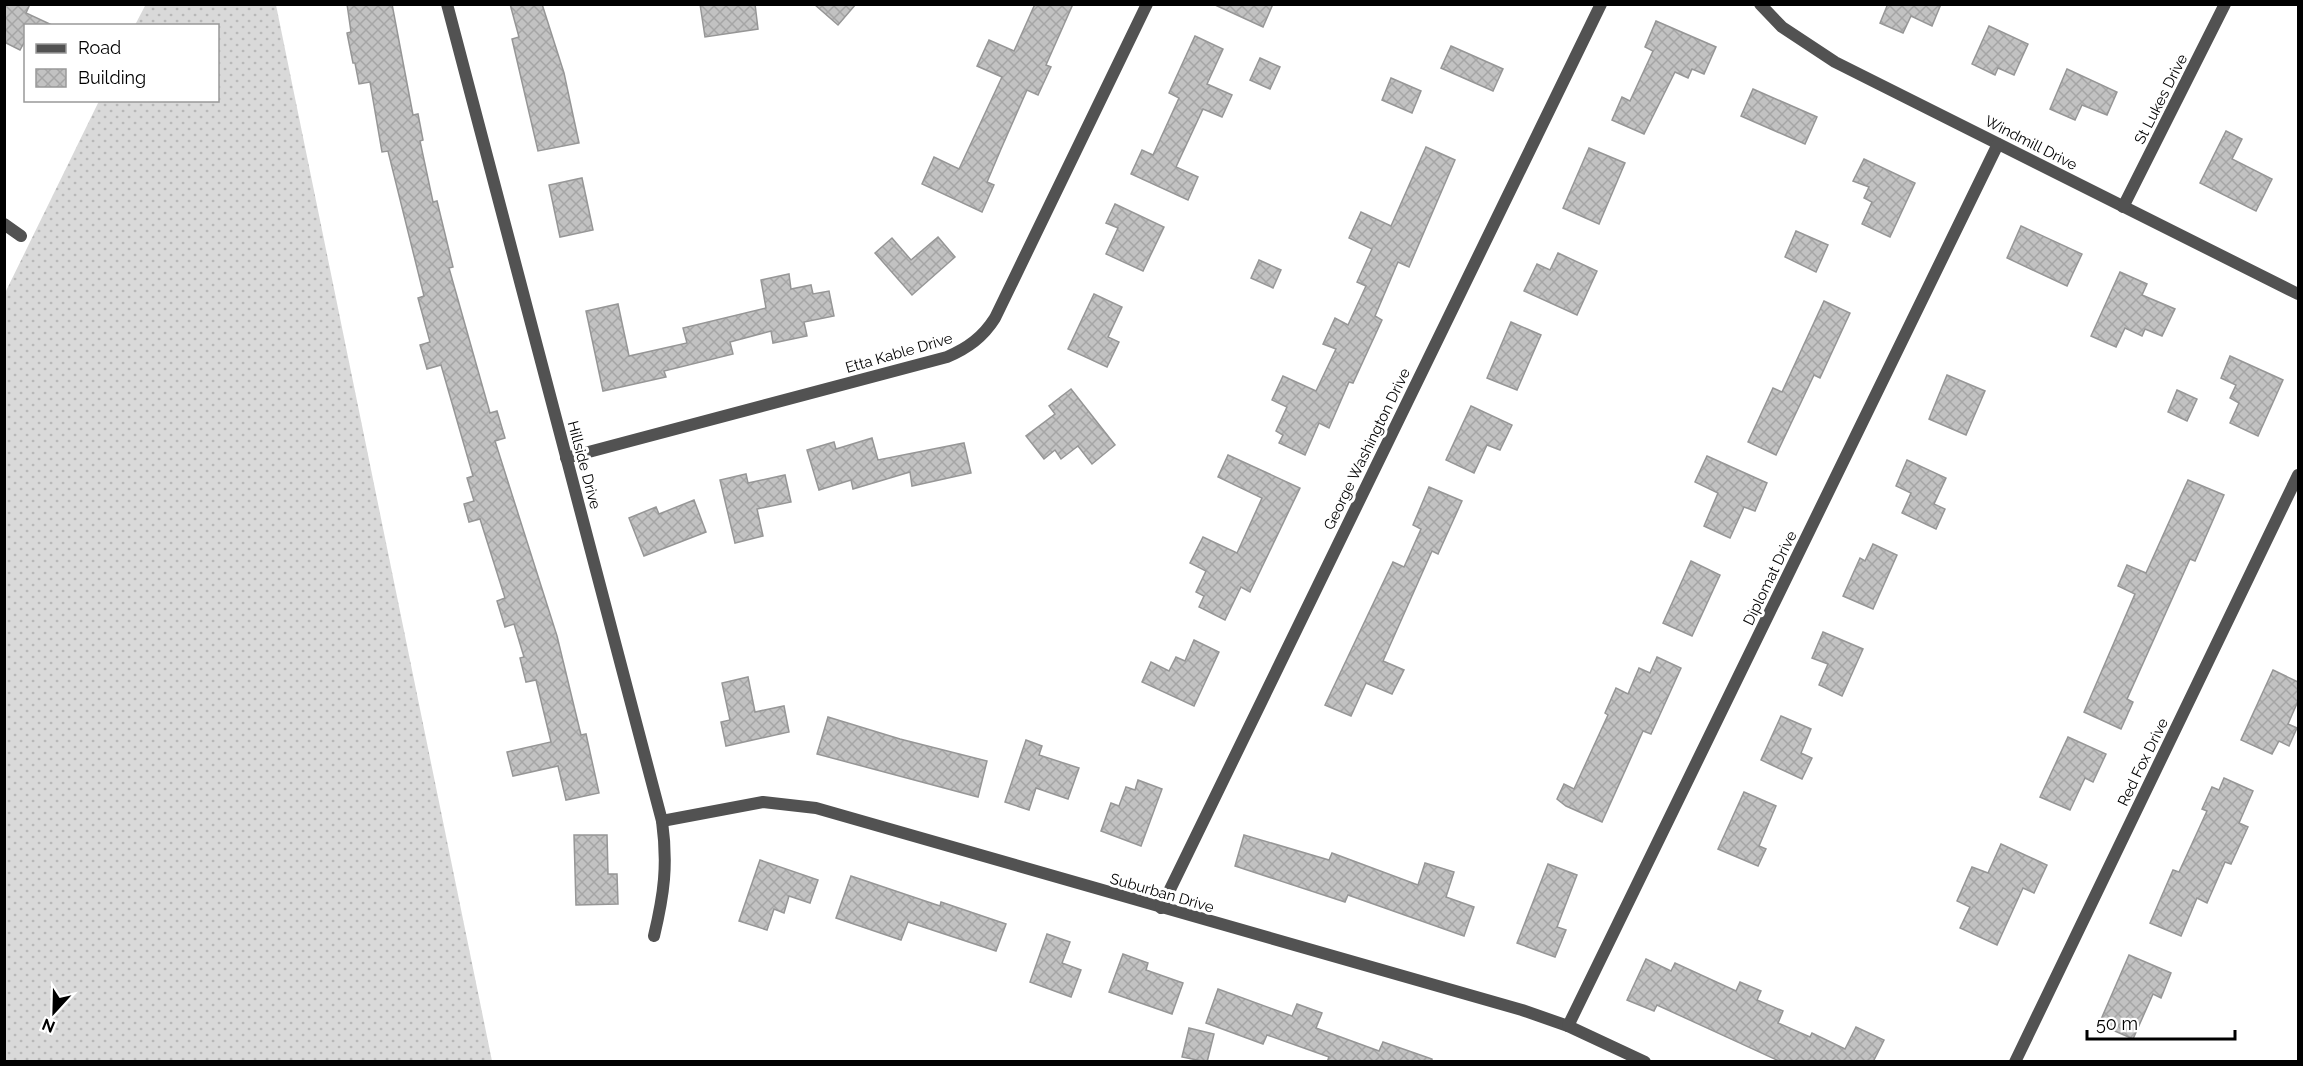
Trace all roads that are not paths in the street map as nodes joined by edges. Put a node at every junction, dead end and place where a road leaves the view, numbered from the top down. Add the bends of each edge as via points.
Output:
1 (447, 4) edge
2 (1147, 4) edge
3 (1601, 4) edge
4 (1760, 4) edge
5 (2225, 4) edge
6 (1998, 144) junction
7 (2123, 207) junction
8 (4, 224) edge
9 (21, 236) dead end
10 (2298, 294) edge
11 (566, 458) junction
12 (2298, 475) edge
13 (662, 821) junction
14 (1161, 908) junction
15 (654, 936) dead end
16 (1568, 1026) junction
17 (1645, 1062) edge
18 (2015, 1062) edge

1 - 11 street, Hillside Drive
2 - 11 street, Etta Kable Drive via 995,318 981,337 947,357
3 - 14 street, George Washington Drive
4 - 6 street, Windmill Drive via 1813,50
5 - 7 street, St Lukes Drive
6 - 7 street, Windmill Drive
6 - 16 street, Diplomat Drive
7 - 10 street, Windmill Drive
8 - 9 street
11 - 13 street, Hillside Drive
12 - 18 street, Red Fox Drive
13 - 14 street, Suburban Drive via 763,802 800,804
13 - 15 street, Hillside Drive via 666,881
14 - 16 street, Suburban Drive
16 - 17 street, Suburban Drive

